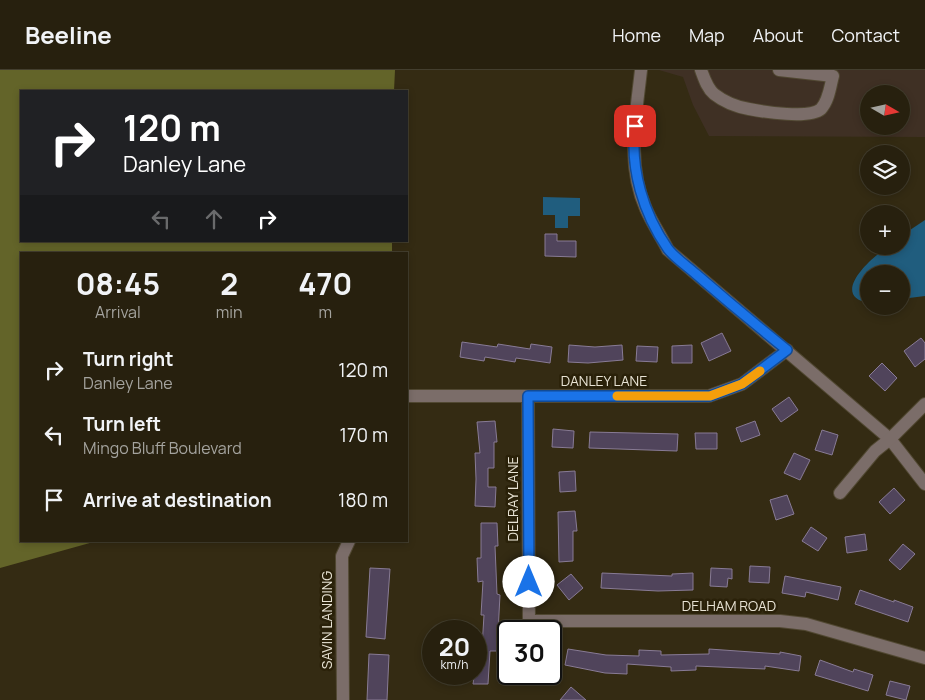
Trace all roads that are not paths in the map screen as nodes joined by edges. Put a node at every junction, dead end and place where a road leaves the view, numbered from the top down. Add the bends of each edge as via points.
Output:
1 (642, 70) edge
2 (701, 70) edge
3 (779, 70) edge
4 (787, 350) junction
5 (408, 396) edge
6 (528, 396) junction
7 (925, 404) edge
8 (890, 439) junction
9 (925, 484) edge
10 (840, 493) dead end
11 (349, 542) edge
12 (529, 620) edge
13 (562, 625) edge
14 (925, 658) edge
15 (342, 700) edge

1 - 4 street via 633,145 634,165 645,207 668,250
2 - 3 street via 712,92 749,110 805,115 822,108 833,76
4 - 6 street, DANLEY LANE via 742,384 710,396
4 - 8 street
5 - 6 street, DANLEY LANE
6 - 12 street, DELRAY LANE
7 - 8 street
8 - 9 street
8 - 10 street
11 - 15 street, SAVIN LANDING via 342,556
13 - 14 street, DELHAM ROAD via 780,621 806,624

